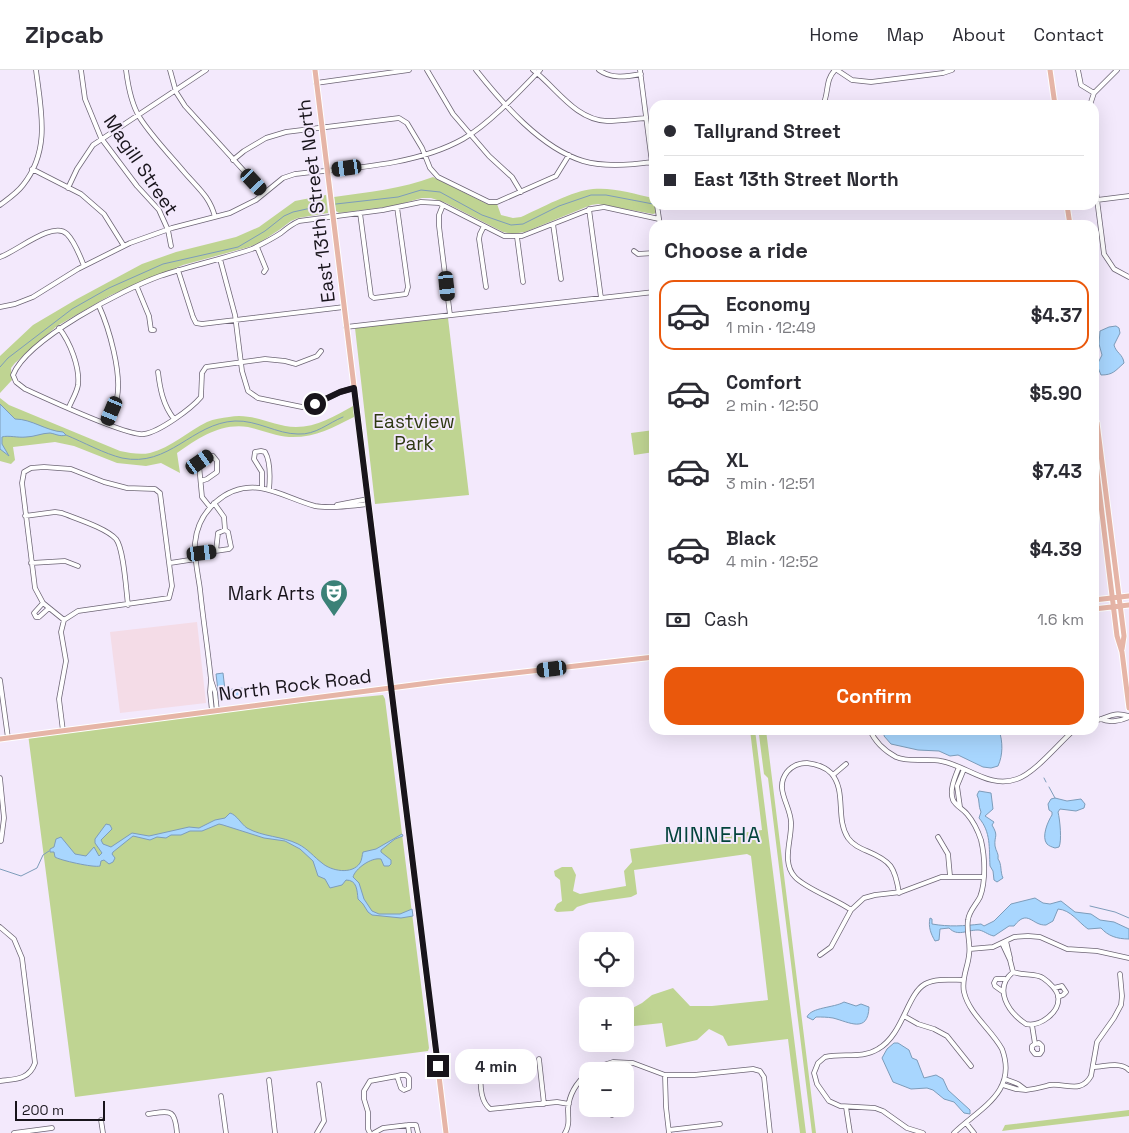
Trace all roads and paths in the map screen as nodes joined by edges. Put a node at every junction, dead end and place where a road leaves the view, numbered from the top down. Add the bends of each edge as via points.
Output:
1 (36, 70) edge
2 (81, 70) edge
3 (126, 70) edge
4 (170, 70) edge
5 (206, 70) edge
6 (314, 70) edge
7 (408, 70) edge
8 (426, 70) edge
9 (476, 70) edge
10 (599, 70) edge
11 (836, 70) edge
12 (952, 70) edge
13 (1050, 70) edge
14 (1078, 70) edge
15 (1117, 70) edge
16 (537, 71) edge
17 (640, 72) edge
18 (316, 83) junction
19 (175, 91) junction
20 (1094, 93) junction
21 (825, 100) edge
22 (1054, 100) edge
23 (1092, 100) edge
24 (505, 104) junction
25 (138, 115) junction
26 (646, 118) junction
27 (321, 127) junction
28 (470, 133) junction
29 (102, 139) junction
30 (649, 140) edge
31 (424, 155) junction
32 (569, 155) junction
33 (233, 160) junction
34 (649, 162) edge
35 (32, 169) junction
36 (327, 170) junction
37 (68, 188) junction
38 (264, 192) junction
39 (521, 192) junction
40 (1129, 196) edge
41 (1099, 200) edge
42 (0, 205) edge
43 (442, 205) junction
44 (398, 207) junction
45 (589, 209) junction
46 (658, 210) edge
47 (1098, 210) edge
48 (360, 213) junction
49 (332, 216) junction
50 (215, 217) junction
51 (659, 219) joint
52 (553, 224) junction
53 (484, 226) junction
54 (168, 230) junction
55 (517, 237) junction
56 (124, 246) junction
57 (171, 246) dead end
58 (257, 247) junction
59 (634, 251) dead end
60 (649, 254) edge
61 (0, 257) edge
62 (220, 259) junction
63 (84, 266) junction
64 (178, 270) junction
65 (264, 272) dead end
66 (1129, 276) edge
67 (561, 279) dead end
68 (523, 282) dead end
69 (137, 287) junction
70 (486, 287) dead end
71 (649, 293) edge
72 (601, 298) junction
73 (99, 306) junction
74 (0, 307) edge
75 (344, 307) junction
76 (450, 315) junction
77 (236, 320) junction
78 (346, 327) junction
79 (60, 328) junction
80 (154, 330) dead end
81 (321, 352) dead end
82 (241, 362) junction
83 (158, 372) dead end
84 (354, 388) junction
85 (68, 407) junction
86 (174, 419) junction
87 (107, 424) junction
88 (1099, 439) edge
89 (201, 481) junction
90 (262, 488) junction
91 (269, 490) junction
92 (1099, 490) edge
93 (368, 501) junction
94 (212, 505) junction
95 (25, 516) junction
96 (225, 530) junction
97 (216, 551) junction
98 (196, 554) junction
99 (196, 559) junction
100 (31, 563) junction
101 (170, 563) junction
102 (78, 566) dead end
103 (1129, 596) edge
104 (1119, 597) junction
105 (1112, 598) junction
106 (1099, 599) edge
107 (43, 603) junction
108 (128, 605) junction
109 (1129, 605) edge
110 (1120, 606) junction
111 (1113, 607) junction
112 (49, 608) junction
113 (1099, 608) edge
114 (64, 620) junction
115 (1122, 652) junction
116 (649, 658) edge
117 (0, 680) edge
118 (392, 688) junction
119 (1129, 708) edge
120 (215, 711) junction
121 (1129, 716) edge
122 (1099, 720) edge
123 (63, 731) junction
124 (874, 735) edge
125 (1069, 735) edge
126 (8, 738) junction
127 (0, 739) edge
128 (846, 764) dead end
129 (962, 768) junction
130 (833, 776) junction
131 (0, 778) edge
132 (938, 837) dead end
133 (1, 841) dead end
134 (950, 876) junction
135 (984, 877) junction
136 (899, 892) junction
137 (851, 910) junction
138 (0, 927) edge
139 (1004, 942) junction
140 (970, 949) junction
141 (820, 955) dead end
142 (1129, 958) edge
143 (1013, 972) junction
144 (1120, 974) dead end
145 (1004, 979) junction
146 (964, 980) junction
147 (1054, 988) junction
148 (1002, 991) junction
149 (1058, 997) junction
150 (904, 1016) junction
151 (1032, 1025) junction
152 (1035, 1044) dead end
153 (539, 1059) dead end
154 (634, 1062) edge
155 (482, 1066) dead end
156 (971, 1066) dead end
157 (1093, 1067) junction
158 (1129, 1070) edge
159 (665, 1075) junction
160 (397, 1076) dead end
161 (1005, 1079) junction
162 (269, 1080) dead end
163 (0, 1081) edge
164 (579, 1082) edge
165 (319, 1084) dead end
166 (1003, 1085) junction
167 (1026, 1090) junction
168 (221, 1096) dead end
169 (544, 1104) junction
170 (569, 1104) junction
171 (846, 1106) junction
172 (148, 1114) dead end
173 (101, 1120) dead end
174 (966, 1123) junction
175 (720, 1124) dead end
176 (408, 1125) junction
177 (52, 1128) dead end
178 (910, 1131) edge
179 (669, 1132) edge
180 (14, 1133) edge
181 (103, 1133) edge
182 (178, 1133) edge
183 (226, 1133) edge
184 (276, 1133) edge
185 (317, 1133) edge
186 (372, 1133) edge
187 (409, 1133) edge
188 (418, 1133) edge
189 (446, 1133) edge
190 (565, 1133) edge
191 (770, 1133) edge
192 (850, 1133) edge
193 (923, 1133) edge
194 (954, 1133) edge
195 (974, 1133) edge

1 - 35 street via 43,125 42,145
2 - 29 street, Magill Street via 85,99
3 - 25 street
4 - 19 street
5 - 19 street
6 - 18 main road, East 13th Street North
7 - 18 street
8 - 28 street via 453,114
9 - 24 street
10 - 17 street via 606,76 626,77
11 - 12 street via 852,80 871,82
11 - 21 street via 828,79
13 - 22 main road
14 - 20 street via 1081,85
15 - 20 street
16 - 24 street
16 - 26 street via 571,105 586,115 605,121
17 - 26 street
18 - 27 main road, East 13th Street North
19 - 25 street
19 - 33 street
20 - 23 street
24 - 28 street
24 - 32 street via 533,131
25 - 29 street
25 - 50 street via 204,194
26 - 30 street
27 - 31 street via 399,118 407,123
27 - 33 street via 266,138
27 - 36 main road, East 13th Street North
28 - 31 street
28 - 39 street via 476,143 512,177
29 - 37 street via 93,145 77,168
29 - 54 street, Magill Street via 159,210
31 - 36 street
31 - 39 street via 438,177 489,202
32 - 34 street via 584,161 623,165
32 - 39 street via 556,176
33 - 38 street
35 - 37 street
35 - 42 street via 24,184
36 - 38 street via 283,178
36 - 49 main road, East 13th Street North
37 - 56 street via 81,194 104,214
38 - 50 street via 256,200
40 - 41 street
43 - 44 street via 421,202
43 - 53 street
43 - 76 street via 439,226
44 - 48 street
44 - 48 street via 408,287 406,294 392,297 371,296
45 - 51 street via 604,207
45 - 52 street
45 - 72 street
46 - 51 street
47 - 66 street via 1104,254 1114,269
48 - 49 street
49 - 58 street via 290,224
49 - 75 main road, East 13th Street North
50 - 54 street
52 - 55 street
52 - 67 street
53 - 55 street via 504,236
53 - 70 street via 479,239
54 - 56 street
54 - 57 street, Magill Street
55 - 68 street
56 - 63 street
58 - 62 street
58 - 65 street via 266,268
59 - 60 street
61 - 63 street via 58,229 67,234
62 - 64 street
62 - 77 street
63 - 74 street via 33,297
64 - 69 street
64 - 77 street via 196,323
69 - 73 street
69 - 80 street via 151,330
71 - 72 street
72 - 76 street
73 - 79 street
73 - 87 street via 110,336 118,386 117,399
75 - 77 street
75 - 78 main road, East 13th Street North
76 - 78 street
77 - 82 street
78 - 84 main road, East 13th Street North
79 - 85 street via 73,352 78,385
79 - 85 street via 26,356 15,370 14,377 25,389
81 - 82 street via 296,364 265,359
82 - 84 street via 248,391 258,398 283,404 302,407
82 - 86 street via 206,367 202,372 201,397
83 - 86 street via 162,399
84 - 93 main road, East 13th Street North
85 - 87 street
86 - 87 street via 142,435
88 - 104 main road
89 - 89 street via 217,472 217,461 213,456 200,462
89 - 94 street via 202,497
90 - 91 street
90 - 91 street via 262,472 254,459 255,452 261,451 265,452 268,460
90 - 94 street via 237,490
91 - 93 street via 317,506 346,507
92 - 105 main road
93 - 118 main road, East 13th Street North
94 - 96 street via 224,516
94 - 98 street via 204,514 197,532
95 - 100 street
95 - 101 street via 22,483 24,472 30,468 71,469 127,488 155,489 160,493
95 - 108 street via 62,513 115,539 121,552
96 - 97 street via 218,533
96 - 97 street via 231,546
97 - 98 street
98 - 99 street
99 - 101 street
99 - 120 street
100 - 102 street via 65,561
100 - 107 street via 35,588
101 - 108 street via 172,586 168,598
103 - 104 main road
104 - 105 main road
104 - 110 main road
105 - 106 main road
105 - 111 main road
107 - 112 street
107 - 112 street via 35,612 36,617
108 - 114 street via 78,611
109 - 110 main road
110 - 111 main road
110 - 115 main road via 1124,636
111 - 113 main road
111 - 115 main road
112 - 114 street
114 - 123 street via 61,632 66,662 59,699
115 - 119 main road
116 - 118 main road, North Rock Road
117 - 126 street
118 - 120 main road, North Rock Road
118 - 189 main road, East 13th Street North
120 - 123 main road, North Rock Road
121 - 122 street via 1104,716
123 - 126 main road, North Rock Road
124 - 129 street via 885,750 903,759 935,760
125 - 129 street via 1026,775 1014,780 988,780
126 - 127 main road, North Rock Road
128 - 130 street
129 - 135 street via 954,779 952,796 979,834
130 - 136 street via 839,788 844,827 849,839 890,864 896,874
130 - 137 street via 820,765 804,763 789,769 783,776 781,789 791,822 788,854 790,868 800,881
131 - 133 street via 4,818
132 - 134 street via 948,854
134 - 135 street
134 - 136 street
135 - 140 street via 979,898 967,923
136 - 137 street via 869,896
137 - 141 street via 831,948
138 - 163 street via 13,938 22,958 35,1064 24,1077
139 - 140 street via 993,948
139 - 142 street via 1021,936 1034,936 1067,949
139 - 143 street
140 - 146 street
143 - 145 street
143 - 147 street via 1042,977
144 - 157 street via 1121,1005 1097,1042
145 - 148 street
145 - 148 street via 996,979 994,983
146 - 150 street via 926,983
146 - 161 street via 964,993 970,1006 1002,1049
147 - 149 street
147 - 149 street via 1065,988 1066,992
148 - 151 street via 1017,1015
149 - 151 street via 1052,1013 1041,1023
150 - 156 street via 947,1036
150 - 171 street via 890,1040 878,1049 863,1055 825,1057 816,1066 815,1078 826,1098 833,1104
151 - 152 street
153 - 169 street
154 - 159 street
155 - 169 street via 482,1100 490,1109
157 - 158 street via 1118,1065
157 - 167 street via 1089,1080 1081,1086 1050,1085
159 - 179 street
159 - 191 street via 694,1075 744,1068 760,1071 766,1085
160 - 186 street via 370,1081 365,1086 368,1129
161 - 166 street
161 - 167 street
162 - 184 street
164 - 170 street
165 - 185 street via 324,1128
166 - 167 street
166 - 174 street via 994,1098
168 - 183 street
169 - 170 street
170 - 190 street via 569,1125
171 - 178 street via 875,1108
171 - 192 street
172 - 182 street via 170,1112 175,1116
173 - 181 street
174 - 194 street
174 - 195 street
175 - 179 street
176 - 186 street
176 - 187 street
176 - 188 street via 416,1125
177 - 180 street
178 - 193 street

